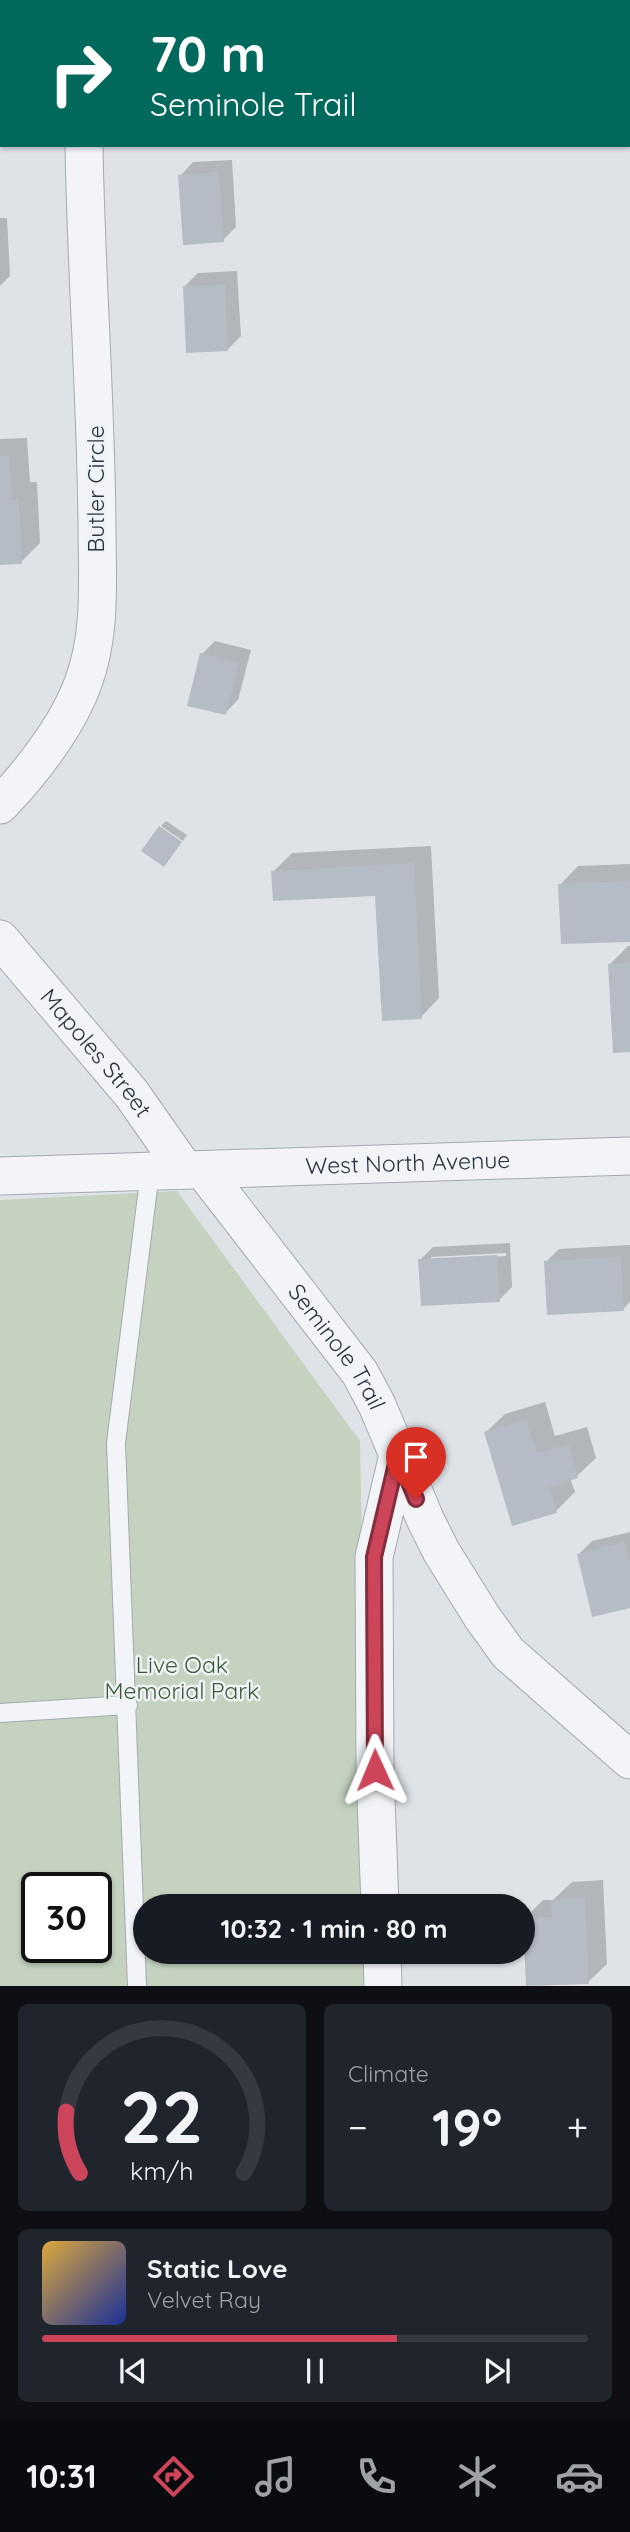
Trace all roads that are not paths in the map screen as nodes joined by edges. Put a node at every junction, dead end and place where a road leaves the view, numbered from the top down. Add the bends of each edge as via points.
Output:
1 (84, 147) edge
2 (0, 805) edge
3 (0, 939) edge
4 (630, 1156) edge
5 (179, 1171) junction
6 (0, 1176) edge
7 (398, 1455) junction
8 (128, 1705) junction
9 (0, 1713) edge
10 (630, 1760) edge
11 (380, 1894) edge
12 (382, 1964) edge
13 (137, 1986) edge
14 (383, 1986) edge

1 - 2 street, Butler Circle via 96,423 97,635 83,684 50,745
3 - 5 street, Mapoles Street via 131,1093
4 - 5 street, West North Avenue
5 - 6 street, West North Avenue
5 - 7 street, Seminole Trail via 360,1373
5 - 8 lane via 116,1443
7 - 10 street, Seminole Trail via 441,1551 508,1653
7 - 11 street via 374,1557
8 - 9 lane
8 - 13 lane
12 - 14 street

